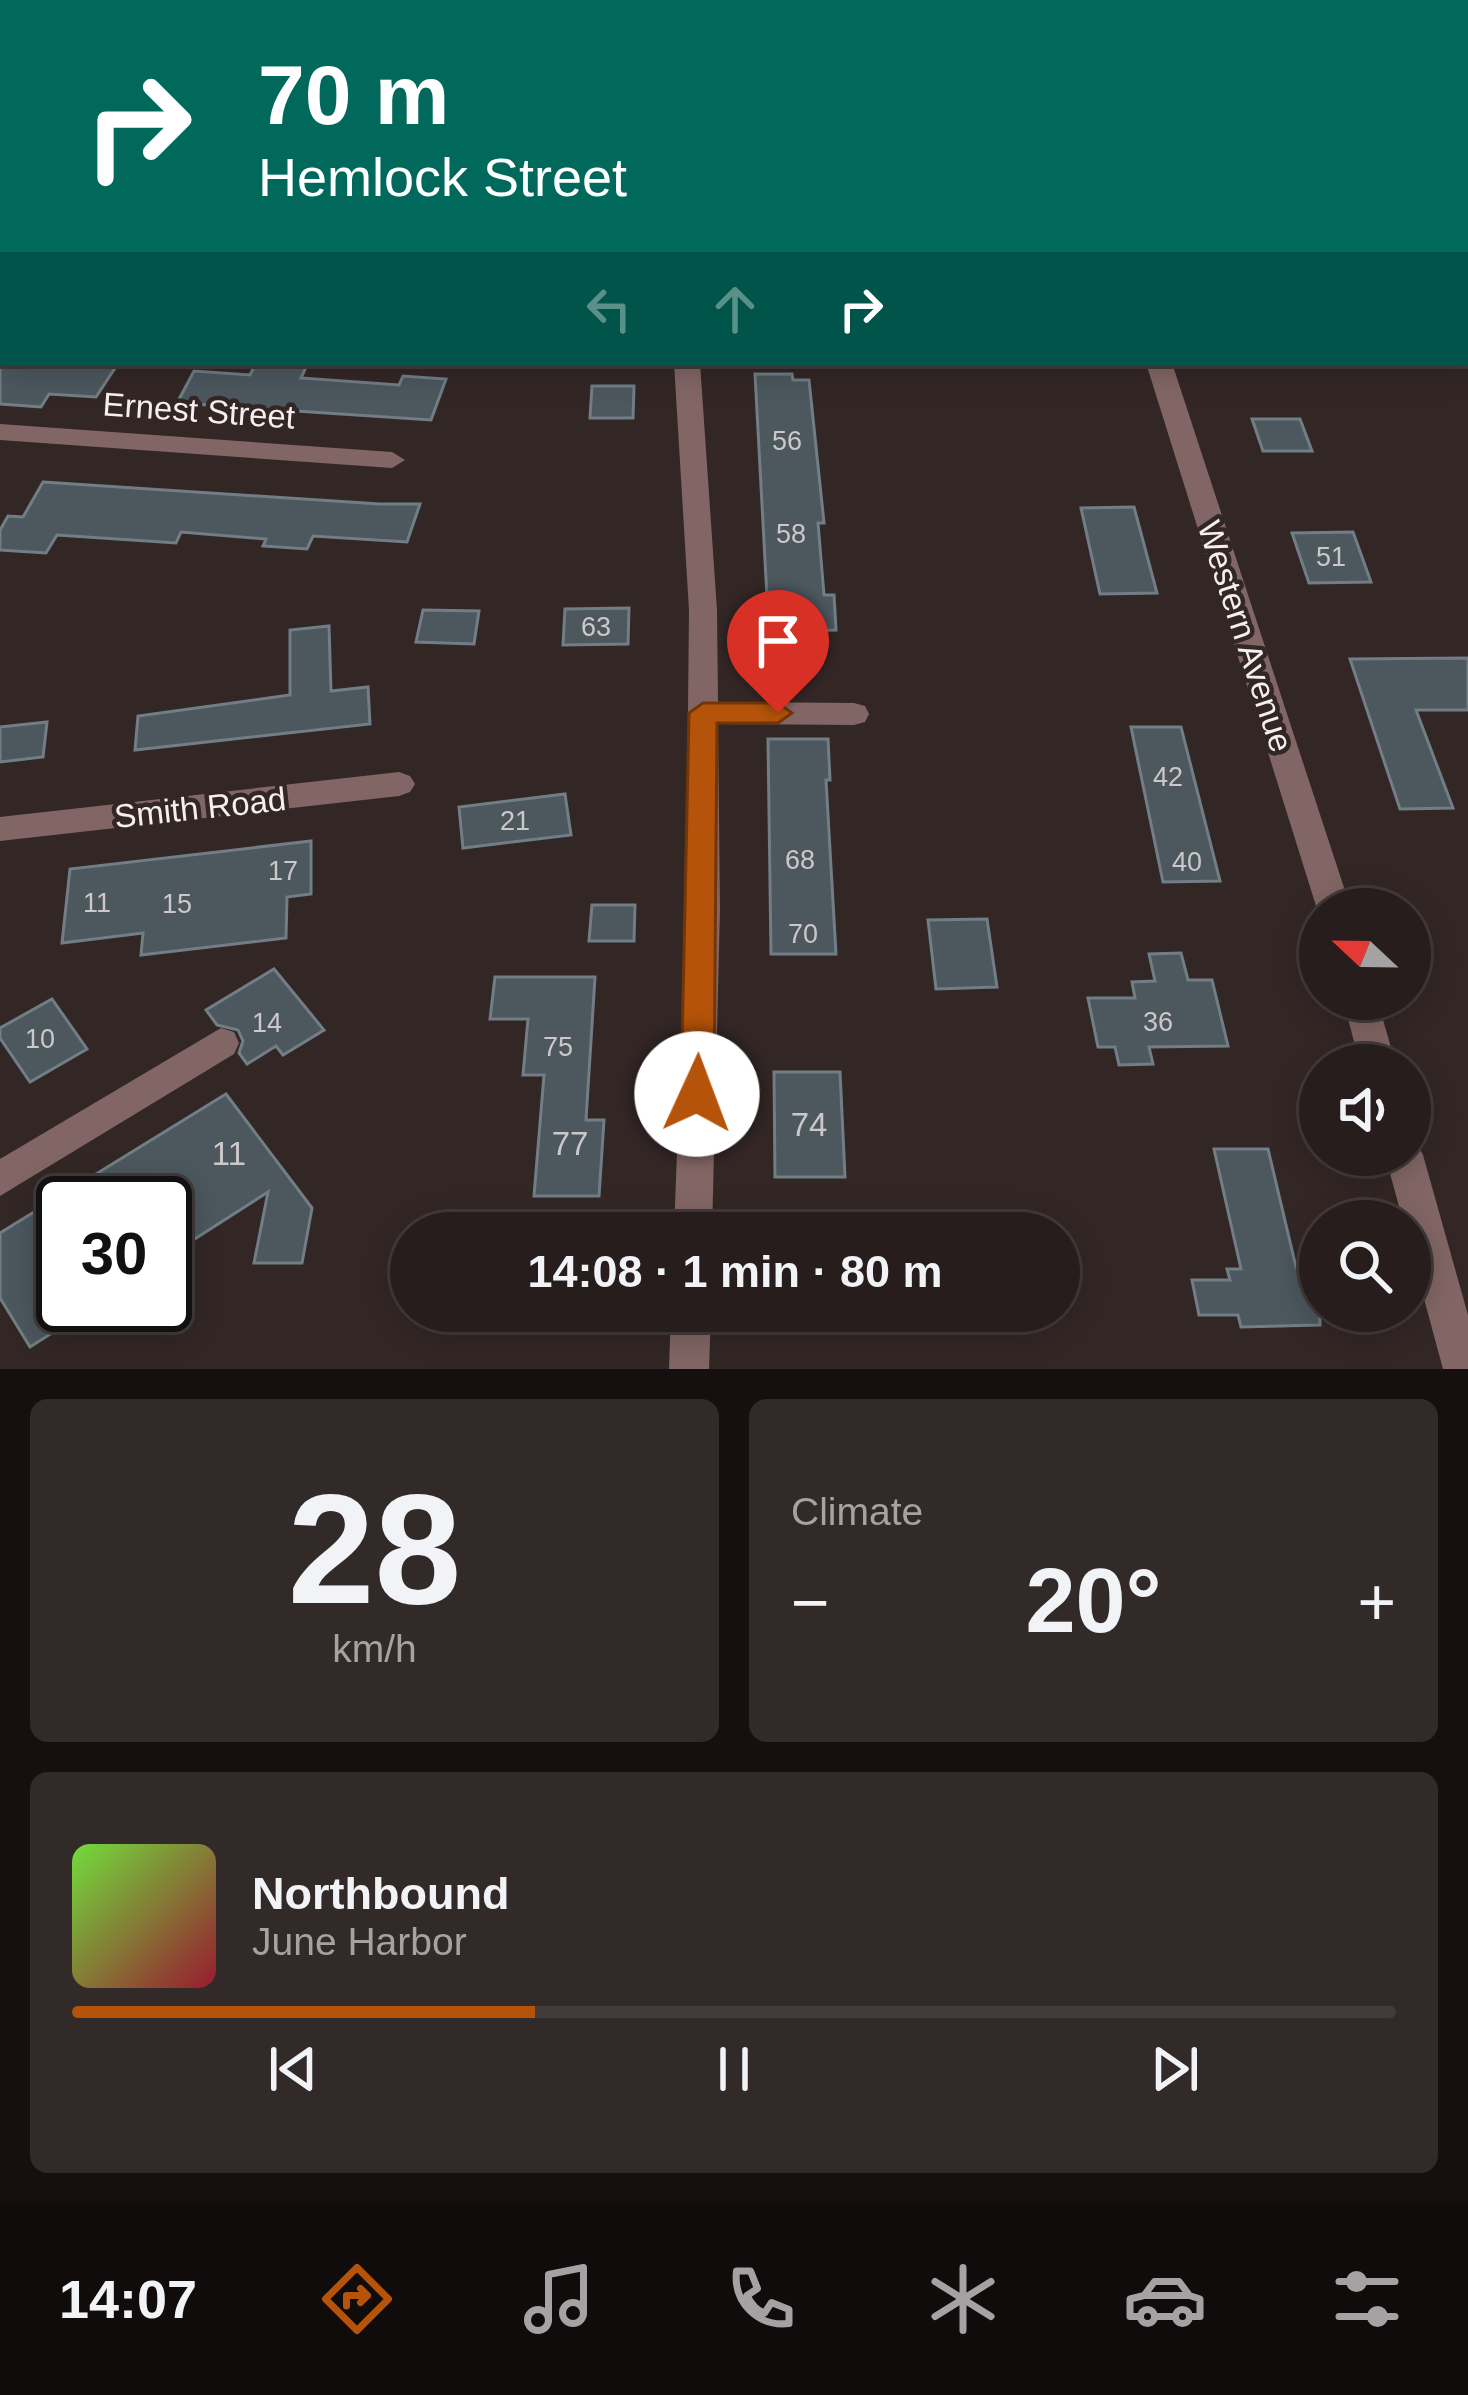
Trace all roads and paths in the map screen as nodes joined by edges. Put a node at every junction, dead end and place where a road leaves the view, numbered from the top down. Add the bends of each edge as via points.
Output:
1 (687, 366) edge
2 (1160, 366) edge
3 (0, 432) edge
4 (392, 460) dead end
5 (703, 713) junction
6 (854, 714) dead end
7 (399, 784) dead end
8 (0, 829) edge
9 (1327, 888) edge
10 (221, 1042) dead end
11 (1410, 1176) edge
12 (0, 1179) edge
13 (693, 1212) edge
14 (690, 1332) edge
15 (689, 1369) edge
16 (1463, 1369) edge

1 - 5 street
2 - 9 street, Western Avenue
3 - 4 street, Ernest Street
5 - 6 street
5 - 13 street
7 - 8 street, Smith Road
10 - 12 street
11 - 16 street
14 - 15 street

